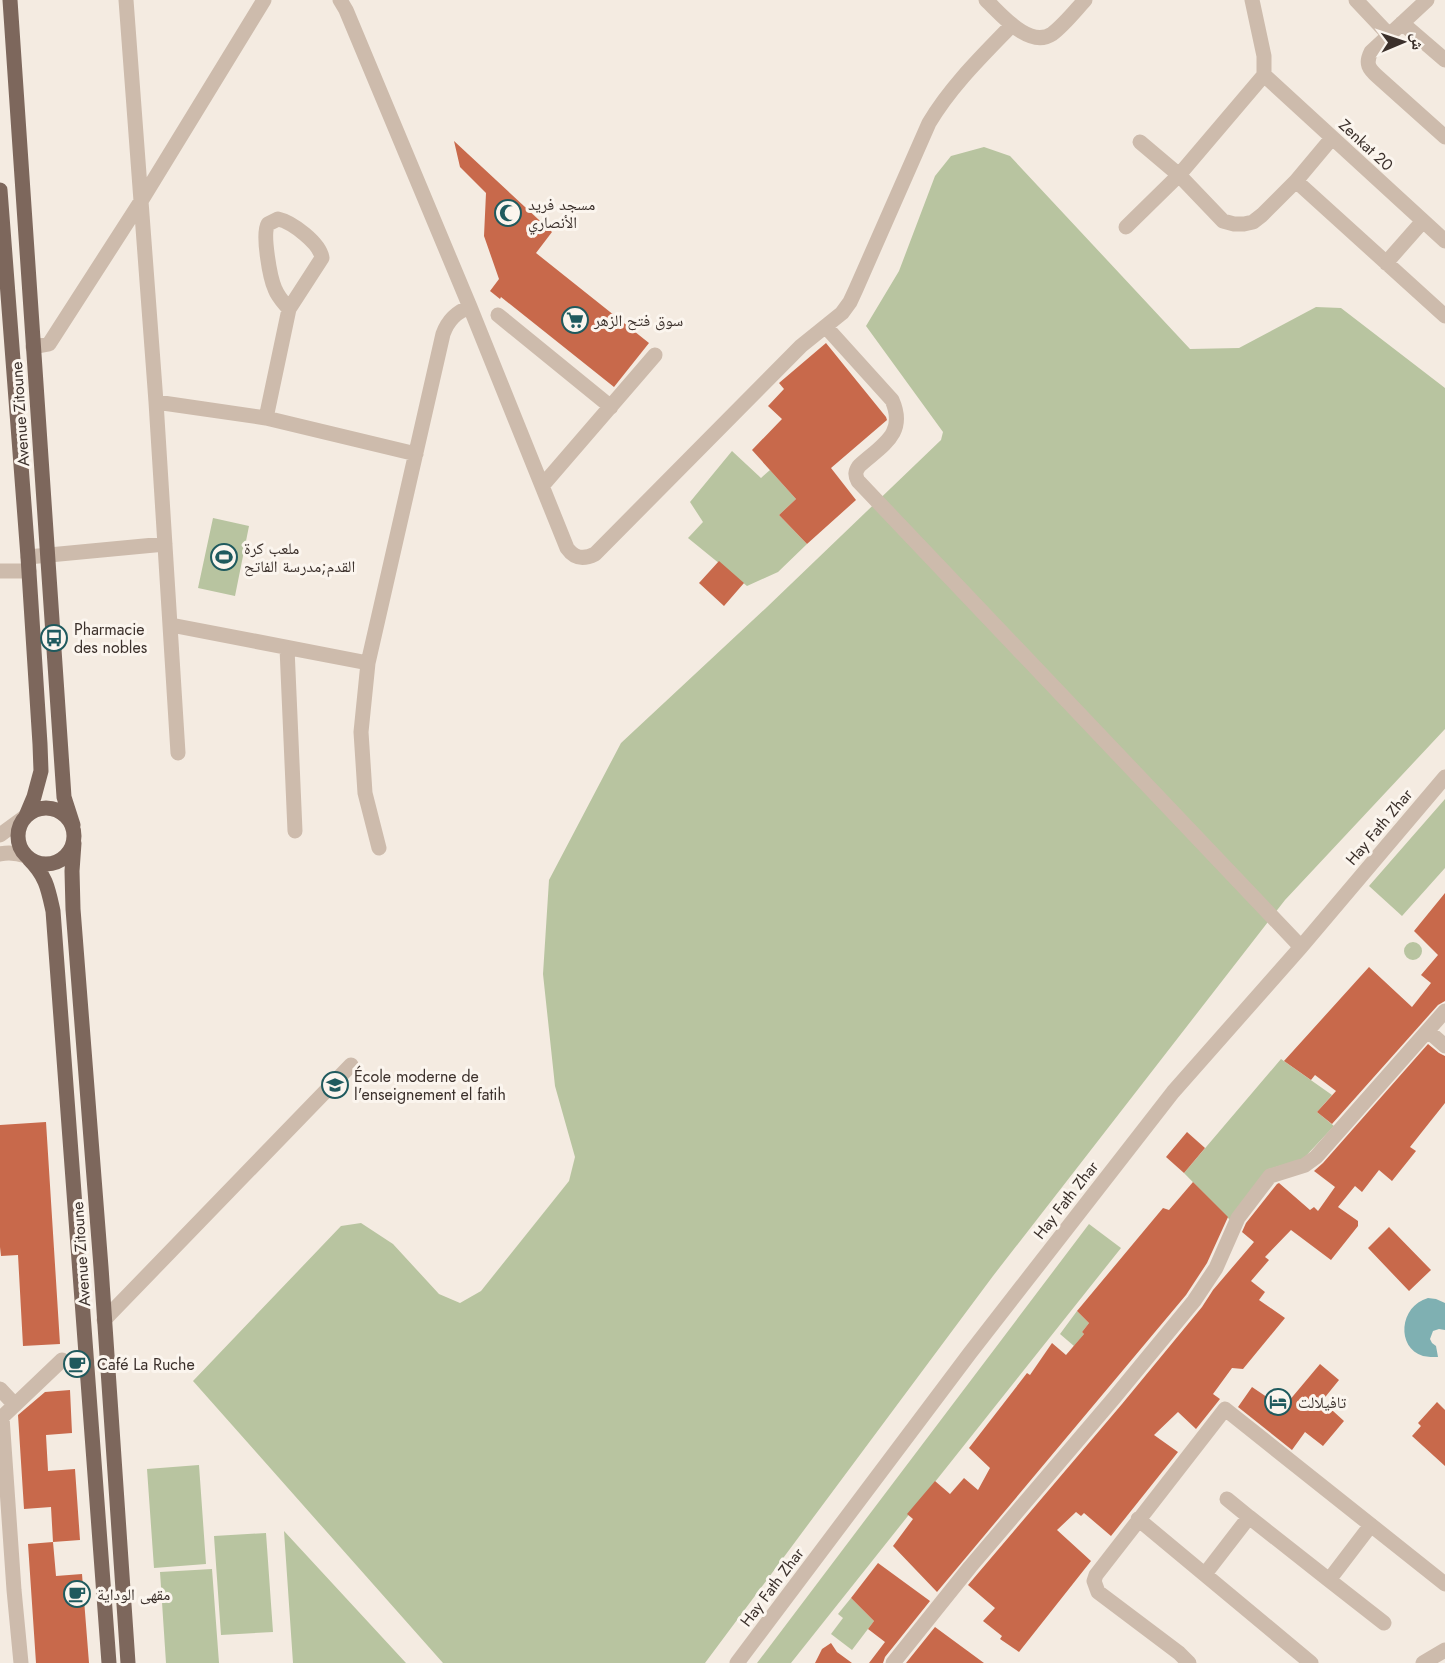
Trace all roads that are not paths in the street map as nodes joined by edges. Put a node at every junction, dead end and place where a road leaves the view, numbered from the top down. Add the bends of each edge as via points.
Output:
1 (10, 0) edge
2 (126, 0) edge
3 (264, 0) edge
4 (340, 0) edge
5 (986, 0) edge
6 (1085, 0) edge
7 (1252, 0) edge
8 (1356, 0) edge
9 (1427, 0) edge
10 (1402, 23) junction
11 (1012, 25) junction
12 (1389, 35) junction
13 (1445, 60) edge
14 (1263, 75) junction
15 (1332, 138) junction
16 (1445, 138) edge
17 (1140, 142) dead end
18 (1179, 175) junction
19 (1296, 181) junction
20 (0, 190) edge
21 (141, 201) junction
22 (1423, 221) junction
23 (1126, 228) dead end
24 (1445, 241) edge
25 (1386, 263) junction
26 (470, 307) junction
27 (289, 309) junction
28 (1444, 314) edge
29 (498, 315) dead end
30 (826, 327) junction
31 (33, 347) junction
32 (656, 355) dead end
33 (156, 402) junction
34 (611, 407) junction
35 (266, 418) junction
36 (416, 454) junction
37 (542, 486) junction
38 (165, 544) junction
39 (48, 555) junction
40 (28, 564) junction
41 (0, 571) edge
42 (171, 625) junction
43 (286, 648) junction
44 (368, 663) junction
45 (177, 753) dead end
46 (1445, 777) edge
47 (26, 816) junction
48 (72, 825) junction
49 (295, 831) dead end
50 (0, 835) edge
51 (74, 843) junction
52 (379, 848) dead end
53 (0, 854) edge
54 (28, 858) junction
55 (1301, 947) junction
56 (1445, 1011) edge
57 (1428, 1031) junction
58 (1445, 1046) edge
59 (351, 1065) dead end
60 (104, 1320) junction
61 (62, 1359) dead end
62 (0, 1389) edge
63 (15, 1405) junction
64 (1, 1418) edge
65 (1227, 1499) dead end
66 (1249, 1517) junction
67 (1138, 1519) junction
68 (1371, 1525) junction
69 (1205, 1574) junction
70 (1329, 1580) junction
71 (0, 1582) edge
72 (1445, 1584) edge
73 (14, 1590) junction
74 (1384, 1623) dead end
75 (1445, 1650) edge
76 (21, 1663) edge
77 (109, 1663) edge
78 (128, 1663) edge
79 (737, 1663) edge
80 (893, 1663) edge
81 (1189, 1663) edge
82 (1311, 1663) edge
83 (1423, 1663) edge

1 - 31 main road, Avenue Zitoune
2 - 21 street
3 - 21 street
4 - 26 street
5 - 11 street
6 - 11 street via 1050,35 1034,38
7 - 14 street via 1264,56
8 - 12 street
9 - 10 street
10 - 12 street
10 - 13 street
11 - 30 street via 938,108 850,302
12 - 16 street via 1371,52 1367,64
14 - 15 street, Zenkat 20
14 - 18 street
15 - 19 street
15 - 22 street, Zenkat 20
17 - 18 street
18 - 19 street via 1224,221 1234,224 1253,222
18 - 23 street
19 - 25 street
20 - 40 main road, Avenue Zitoune
21 - 31 street via 49,344
21 - 33 street
22 - 24 street, Zenkat 20
22 - 25 street
25 - 28 street
26 - 36 street via 456,314 446,327
26 - 37 street
27 - 27 street via 322,258 314,242 278,219 268,224 266,232 271,277
27 - 35 street
29 - 34 street
30 - 37 street via 801,346 595,554 580,558 567,548
30 - 55 street via 892,400 897,411 893,435 859,466 858,481
31 - 39 main road, Avenue Zitoune
32 - 34 street
33 - 35 street
33 - 38 street
34 - 37 street
35 - 36 street
36 - 44 street
38 - 39 street
38 - 42 street
39 - 40 street
39 - 48 main road, Avenue Zitoune via 64,796
40 - 41 street
40 - 47 main road, Avenue Zitoune via 41,771
42 - 43 street
42 - 45 street
43 - 44 street
43 - 49 street
44 - 52 street via 362,732 365,793
46 - 55 street, Hay Fath Zhar
47 - 48 main road via 34,810 52,808 68,817
47 - 50 street
47 - 54 main road via 18,831 18,841
48 - 51 main road
51 - 54 main road via 56,863 47,865
51 - 60 main road, Avenue Zitoune via 73,909
53 - 54 street via 18,853
54 - 77 main road, Avenue Zitoune via 48,885 53,911
55 - 79 street, Hay Fath Zhar via 1165,1102
56 - 57 street
57 - 58 street
57 - 80 street via 1316,1157 1305,1165 1270,1176 1238,1218 1216,1268 1194,1302
59 - 60 street
60 - 78 main road, Avenue Zitoune
61 - 63 street
62 - 63 street
63 - 64 street
64 - 73 street
65 - 66 street
66 - 69 street
66 - 70 street
67 - 68 street via 1225,1409
67 - 69 street
67 - 81 street via 1096,1575 1095,1587
68 - 70 street
68 - 72 street
69 - 82 street
70 - 74 street
71 - 73 street
73 - 76 street
75 - 83 street

